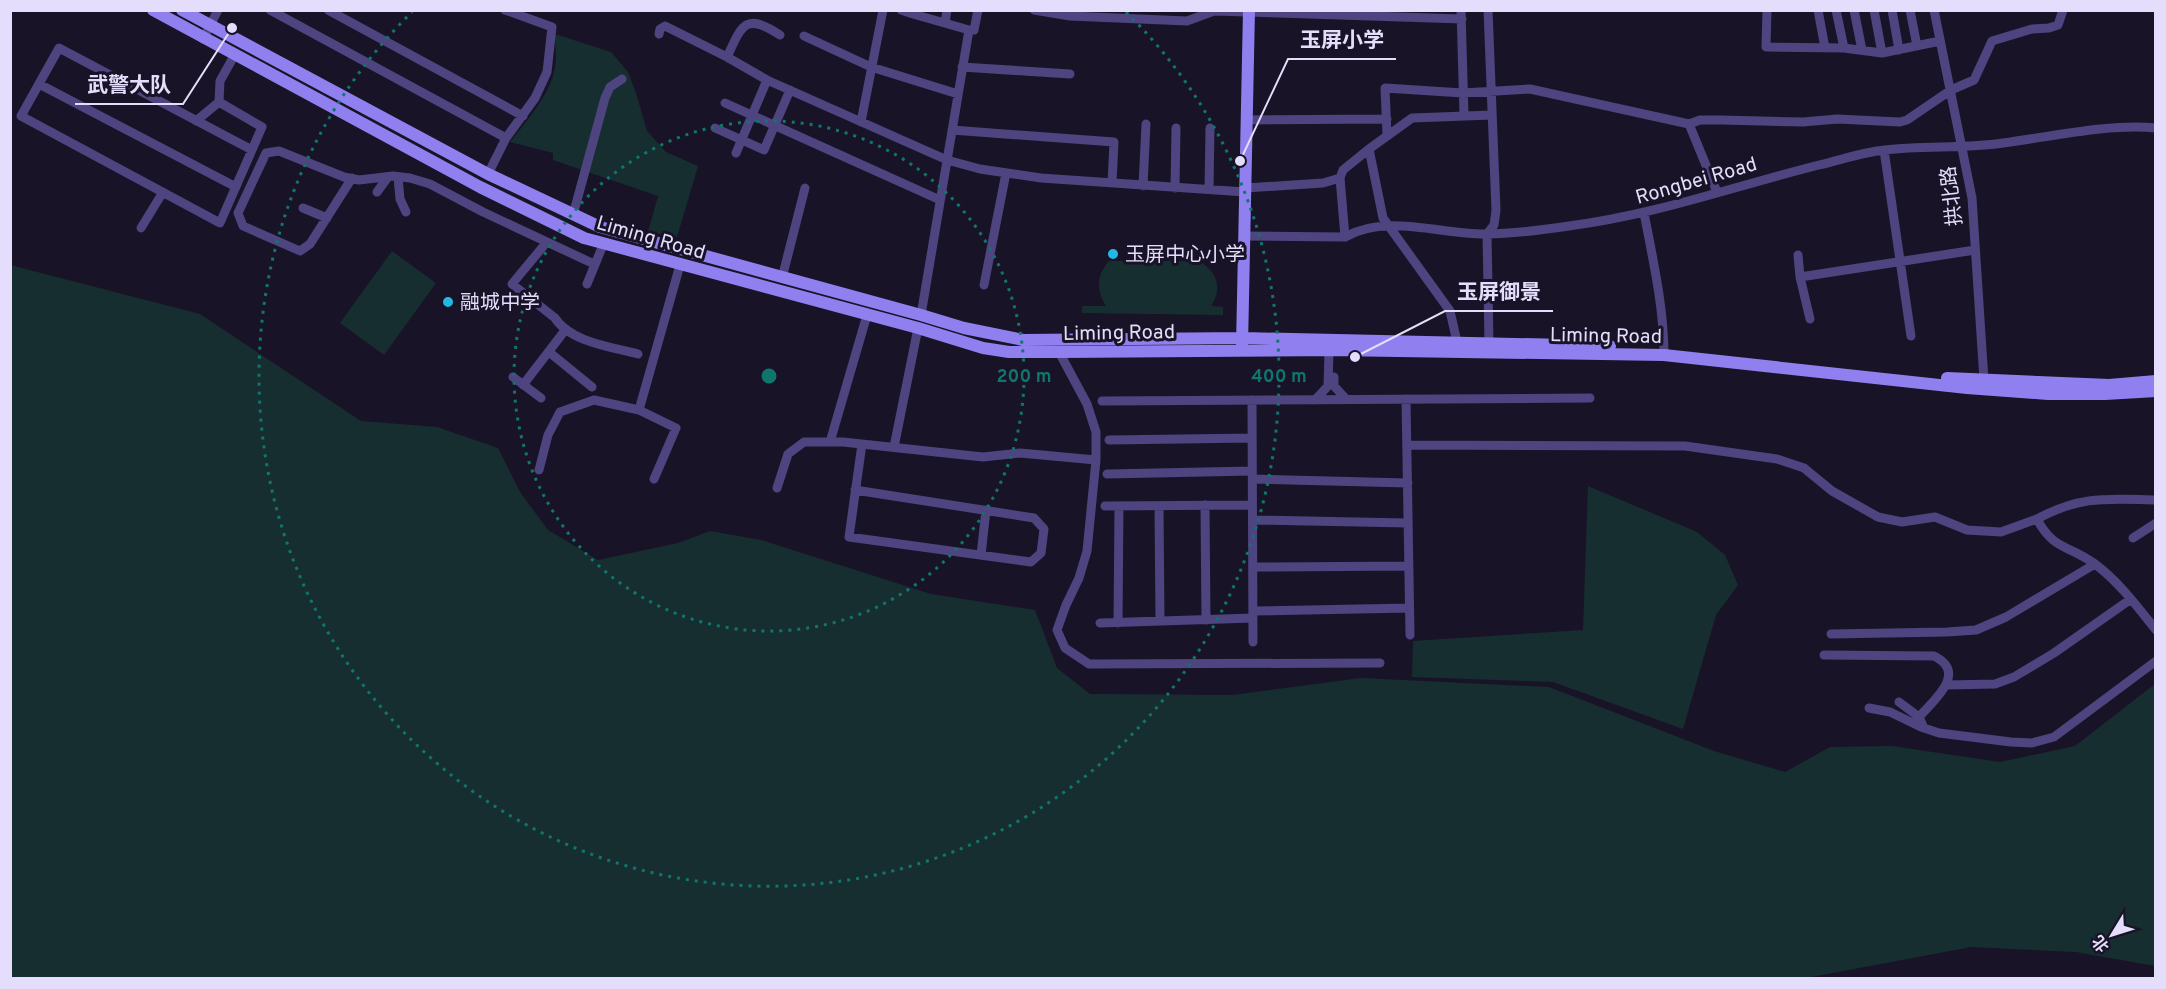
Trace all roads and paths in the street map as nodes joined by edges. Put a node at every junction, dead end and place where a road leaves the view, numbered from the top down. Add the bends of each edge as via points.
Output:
1 (153, 10) edge
2 (182, 10) edge
3 (218, 10) edge
4 (270, 10) edge
5 (328, 10) edge
6 (505, 10) edge
7 (883, 10) edge
8 (901, 10) edge
9 (947, 10) edge
10 (978, 10) edge
11 (1488, 10) edge
12 (1767, 10) edge
13 (1818, 10) edge
14 (1836, 10) edge
15 (1854, 10) edge
16 (1874, 10) edge
17 (1892, 10) edge
18 (1910, 10) edge
19 (1934, 10) edge
20 (2063, 10) edge
21 (1041, 11) edge
22 (1214, 11) edge
23 (913, 12) edge
24 (1249, 12) edge
25 (1282, 13) edge
26 (1118, 15) edge
27 (1461, 15) edge
28 (945, 23) junction
29 (210, 26) junction
30 (969, 30) junction
31 (659, 34) dead end
32 (780, 35) dead end
33 (804, 36) dead end
34 (203, 39) junction
35 (1940, 41) junction
36 (1917, 46) junction
37 (1825, 48) junction
38 (1844, 48) junction
39 (1862, 50) junction
40 (1899, 50) junction
41 (1882, 52) junction
42 (234, 56) junction
43 (727, 57) junction
44 (963, 67) junction
45 (1070, 74) dead end
46 (622, 79) dead end
47 (767, 80) junction
48 (39, 84) junction
49 (790, 90) junction
50 (1951, 90) junction
51 (1490, 91) junction
52 (1463, 93) junction
53 (958, 94) junction
54 (219, 102) junction
55 (724, 103) dead end
56 (752, 115) junction
57 (1464, 115) junction
58 (1492, 115) junction
59 (523, 116) junction
60 (1387, 119) junction
61 (1246, 120) junction
62 (196, 121) junction
63 (861, 122) junction
64 (1146, 124) dead end
65 (1689, 124) junction
66 (774, 126) junction
67 (715, 128) dead end
68 (1176, 128) dead end
69 (1210, 128) dead end
70 (2156, 128) edge
71 (951, 130) junction
72 (1388, 135) junction
73 (506, 138) junction
74 (742, 140) junction
75 (1963, 147) junction
76 (1370, 149) junction
77 (252, 150) junction
78 (1884, 150) junction
79 (736, 153) dead end
80 (947, 160) junction
81 (1006, 173) junction
82 (488, 174) junction
83 (388, 177) junction
84 (398, 177) junction
85 (352, 178) junction
86 (1340, 178) junction
87 (1112, 183) junction
88 (1143, 186) junction
89 (236, 187) junction
90 (805, 188) dead end
91 (1175, 188) junction
92 (1209, 189) junction
93 (1245, 190) junction
94 (163, 192) junction
95 (377, 192) dead end
96 (1717, 192) junction
97 (940, 200) junction
98 (303, 208) dead end
99 (406, 212) dead end
100 (1644, 213) junction
101 (573, 215) junction
102 (327, 218) junction
103 (1389, 227) junction
104 (141, 228) dead end
105 (1487, 234) junction
106 (1244, 236) junction
107 (1345, 237) junction
108 (546, 243) junction
109 (603, 245) junction
110 (1975, 250) junction
111 (1798, 255) dead end
112 (1900, 261) junction
113 (594, 264) junction
114 (680, 265) junction
115 (1800, 277) junction
116 (782, 278) junction
117 (587, 284) dead end
118 (984, 285) dead end
119 (867, 315) junction
120 (921, 315) junction
121 (1810, 319) dead end
122 (918, 328) junction
123 (566, 329) junction
124 (1911, 336) dead end
125 (1457, 342) junction
126 (1489, 343) junction
127 (1242, 344) junction
128 (1332, 350) junction
129 (549, 352) junction
130 (1059, 352) junction
131 (1664, 352) junction
132 (638, 354) dead end
133 (513, 377) dead end
134 (1984, 380) junction
135 (2156, 381) edge
136 (523, 385) junction
137 (592, 387) dead end
138 (2156, 391) edge
139 (541, 398) dead end
140 (1590, 398) dead end
141 (1346, 399) junction
142 (1406, 399) junction
143 (1252, 400) junction
144 (1315, 400) junction
145 (1102, 401) dead end
146 (639, 410) junction
147 (1252, 438) junction
148 (1109, 440) dead end
149 (830, 442) junction
150 (862, 444) junction
151 (1407, 445) junction
152 (894, 447) junction
153 (1096, 460) junction
154 (539, 470) dead end
155 (1107, 474) dead end
156 (1252, 475) junction
157 (654, 479) dead end
158 (1408, 483) junction
159 (777, 488) dead end
160 (855, 490) junction
161 (2156, 500) edge
162 (1204, 505) junction
163 (1252, 505) junction
164 (1105, 506) dead end
165 (1119, 506) junction
166 (1160, 506) junction
167 (986, 510) junction
168 (2037, 519) junction
169 (1252, 520) junction
170 (1408, 523) junction
171 (2156, 523) edge
172 (2133, 538) dead end
173 (981, 555) junction
174 (2095, 564) junction
175 (1409, 566) junction
176 (1252, 567) junction
177 (2132, 599) junction
178 (1410, 608) junction
179 (1253, 615) junction
180 (1206, 620) junction
181 (1160, 621) junction
182 (1118, 622) junction
183 (1100, 623) dead end
184 (2156, 630) edge
185 (1831, 634) dead end
186 (1410, 635) dead end
187 (1253, 642) dead end
188 (1824, 655) dead end
189 (2156, 661) edge
190 (1380, 663) dead end
191 (1946, 685) junction
192 (1899, 702) dead end
193 (1869, 708) dead end
194 (1919, 717) junction
195 (1924, 728) junction

1 - 34 street, Liming Road
2 - 29 street, Liming Road
3 - 29 street
4 - 73 street
5 - 59 street
6 - 59 street via 552,27 548,72
7 - 63 street
8 - 23 street
9 - 28 street
10 - 30 street via 974,30
11 - 51 street
12 - 37 street via 1766,46
13 - 37 street
14 - 38 street
15 - 39 street
16 - 41 street
17 - 40 street
18 - 36 street
19 - 35 street, 拱北路
20 - 50 street via 2058,25 1992,41 1974,80
21 - 26 street
22 - 24 street
22 - 26 street via 1187,21
23 - 28 street
24 - 25 street
24 - 61 street
25 - 27 street
27 - 52 street
28 - 30 street
29 - 34 street
29 - 82 street, Liming Road
30 - 44 street
31 - 43 street via 666,26
32 - 43 street via 757,22 748,24
33 - 53 street via 871,67
34 - 42 street, Liming Road
35 - 36 street
35 - 50 street, 拱北路
36 - 40 street
37 - 38 street
38 - 39 street
39 - 41 street
40 - 41 street
42 - 54 street via 220,81
42 - 109 street, Liming Road via 480,187
43 - 47 street
44 - 45 street
44 - 53 street
46 - 101 street via 610,87 605,98
47 - 49 street
47 - 56 street
48 - 62 street via 59,48
48 - 89 street
48 - 94 street via 21,116
49 - 63 street
49 - 66 street
50 - 65 street via 1900,122 1700,120
50 - 75 street, 拱北路
51 - 52 street
51 - 58 street
51 - 65 street via 1530,89
52 - 57 street
52 - 60 street via 1385,88
53 - 71 street
54 - 62 street
54 - 77 street via 262,127
55 - 56 street
56 - 66 street
56 - 74 street
57 - 58 street
57 - 72 street via 1412,118
58 - 105 street via 1496,210 1494,225
59 - 73 street
60 - 61 street
60 - 72 street
61 - 93 street
62 - 77 street
63 - 80 street
64 - 88 street
65 - 96 street
66 - 74 street via 764,150
66 - 97 street
67 - 74 street
68 - 91 street
69 - 92 street
70 - 75 street, Rongbei Road via 2139,126
71 - 80 street
71 - 87 street via 1113,142
72 - 76 street
73 - 82 street
74 - 79 street
75 - 78 street, Rongbei Road
75 - 110 street, 拱北路 via 1972,198
76 - 86 street via 1343,170
76 - 103 street via 1383,218
77 - 89 street
78 - 96 street, Rongbei Road
78 - 112 street
80 - 81 street
80 - 97 street
81 - 87 street
81 - 118 street
82 - 101 street, Liming Road
83 - 84 street
83 - 85 street
83 - 95 street
84 - 99 street
84 - 108 street via 430,184
85 - 102 street
85 - 102 street via 279,151 266,153 238,213 243,226 300,251 310,244
86 - 93 street
86 - 107 street
87 - 88 street
88 - 91 street
89 - 94 street via 220,223
90 - 116 street
91 - 92 street
92 - 93 street
93 - 106 street
94 - 104 street
96 - 100 street, Rongbei Road
97 - 120 street
98 - 102 street
100 - 105 street, Rongbei Road
100 - 131 street
101 - 116 street, Liming Road
103 - 105 street, Rongbei Road
103 - 107 street, Rongbei Road via 1359,230
103 - 125 street via 1450,311
105 - 126 street
106 - 107 street, Rongbei Road
106 - 127 street
108 - 113 street
108 - 123 street via 512,284
109 - 113 street
109 - 114 street, Liming Road
110 - 112 street
110 - 134 street, 拱北路
111 - 115 street
112 - 115 street
112 - 124 street
113 - 117 street
114 - 119 street, Liming Road
114 - 146 street
115 - 121 street
116 - 120 street, Liming Road
119 - 122 street, Liming Road
119 - 149 street
120 - 127 street, Liming Road via 1023,340
122 - 130 street, Liming Road via 983,348
122 - 152 street
123 - 129 street
123 - 132 street via 588,340
125 - 126 street, Liming Road
125 - 127 street, Liming Road
126 - 131 street, Liming Road
127 - 128 street, Liming Road
127 - 130 street, Liming Road
128 - 131 street, Liming Road
128 - 141 street via 1334,386
128 - 144 street via 1328,386
129 - 136 street
129 - 137 street
130 - 153 street via 1087,404 1096,432
131 - 134 street, Liming Road
131 - 138 street, Liming Road via 1966,388 2048,394
133 - 136 street
134 - 135 street, Liming Road via 2109,384
136 - 139 street
140 - 142 street
141 - 142 street
141 - 144 street
142 - 151 street
143 - 144 street
143 - 145 street
143 - 147 street
146 - 154 street via 594,400 560,412 548,435
146 - 157 street via 676,428
147 - 148 street
147 - 156 street
149 - 150 street
149 - 159 street via 804,442 788,454
150 - 152 street
150 - 160 street
151 - 158 street
151 - 168 street via 1685,446 1777,459 1804,468 1832,491 1878,516 1902,522 1935,517 1968,530 2001,532
152 - 153 street via 983,457 1020,453
153 - 190 street via 1087,551 1057,630 1065,648 1089,664
155 - 156 street
156 - 158 street
156 - 163 street
158 - 170 street
160 - 167 street
160 - 173 street via 849,537
161 - 168 street via 2086,500
162 - 163 street
162 - 166 street
162 - 180 street
163 - 169 street
164 - 165 street
165 - 166 street
165 - 182 street
166 - 181 street
167 - 173 street
167 - 173 street via 1034,518 1044,528 1041,553 1031,562
168 - 174 street via 2055,543
169 - 170 street
169 - 176 street
170 - 175 street
171 - 172 street
174 - 177 street
174 - 185 street via 2006,617 1976,630
175 - 176 street
175 - 178 street
176 - 179 street
177 - 184 street
177 - 191 street via 2014,677 1995,684
178 - 179 street
178 - 186 street
179 - 180 street
179 - 187 street
180 - 181 street
181 - 182 street
182 - 183 street
188 - 191 street via 1934,656 1947,667
189 - 195 street via 2054,737 2032,743 2011,742
191 - 194 street
192 - 194 street
193 - 195 street via 1890,712
194 - 195 street

